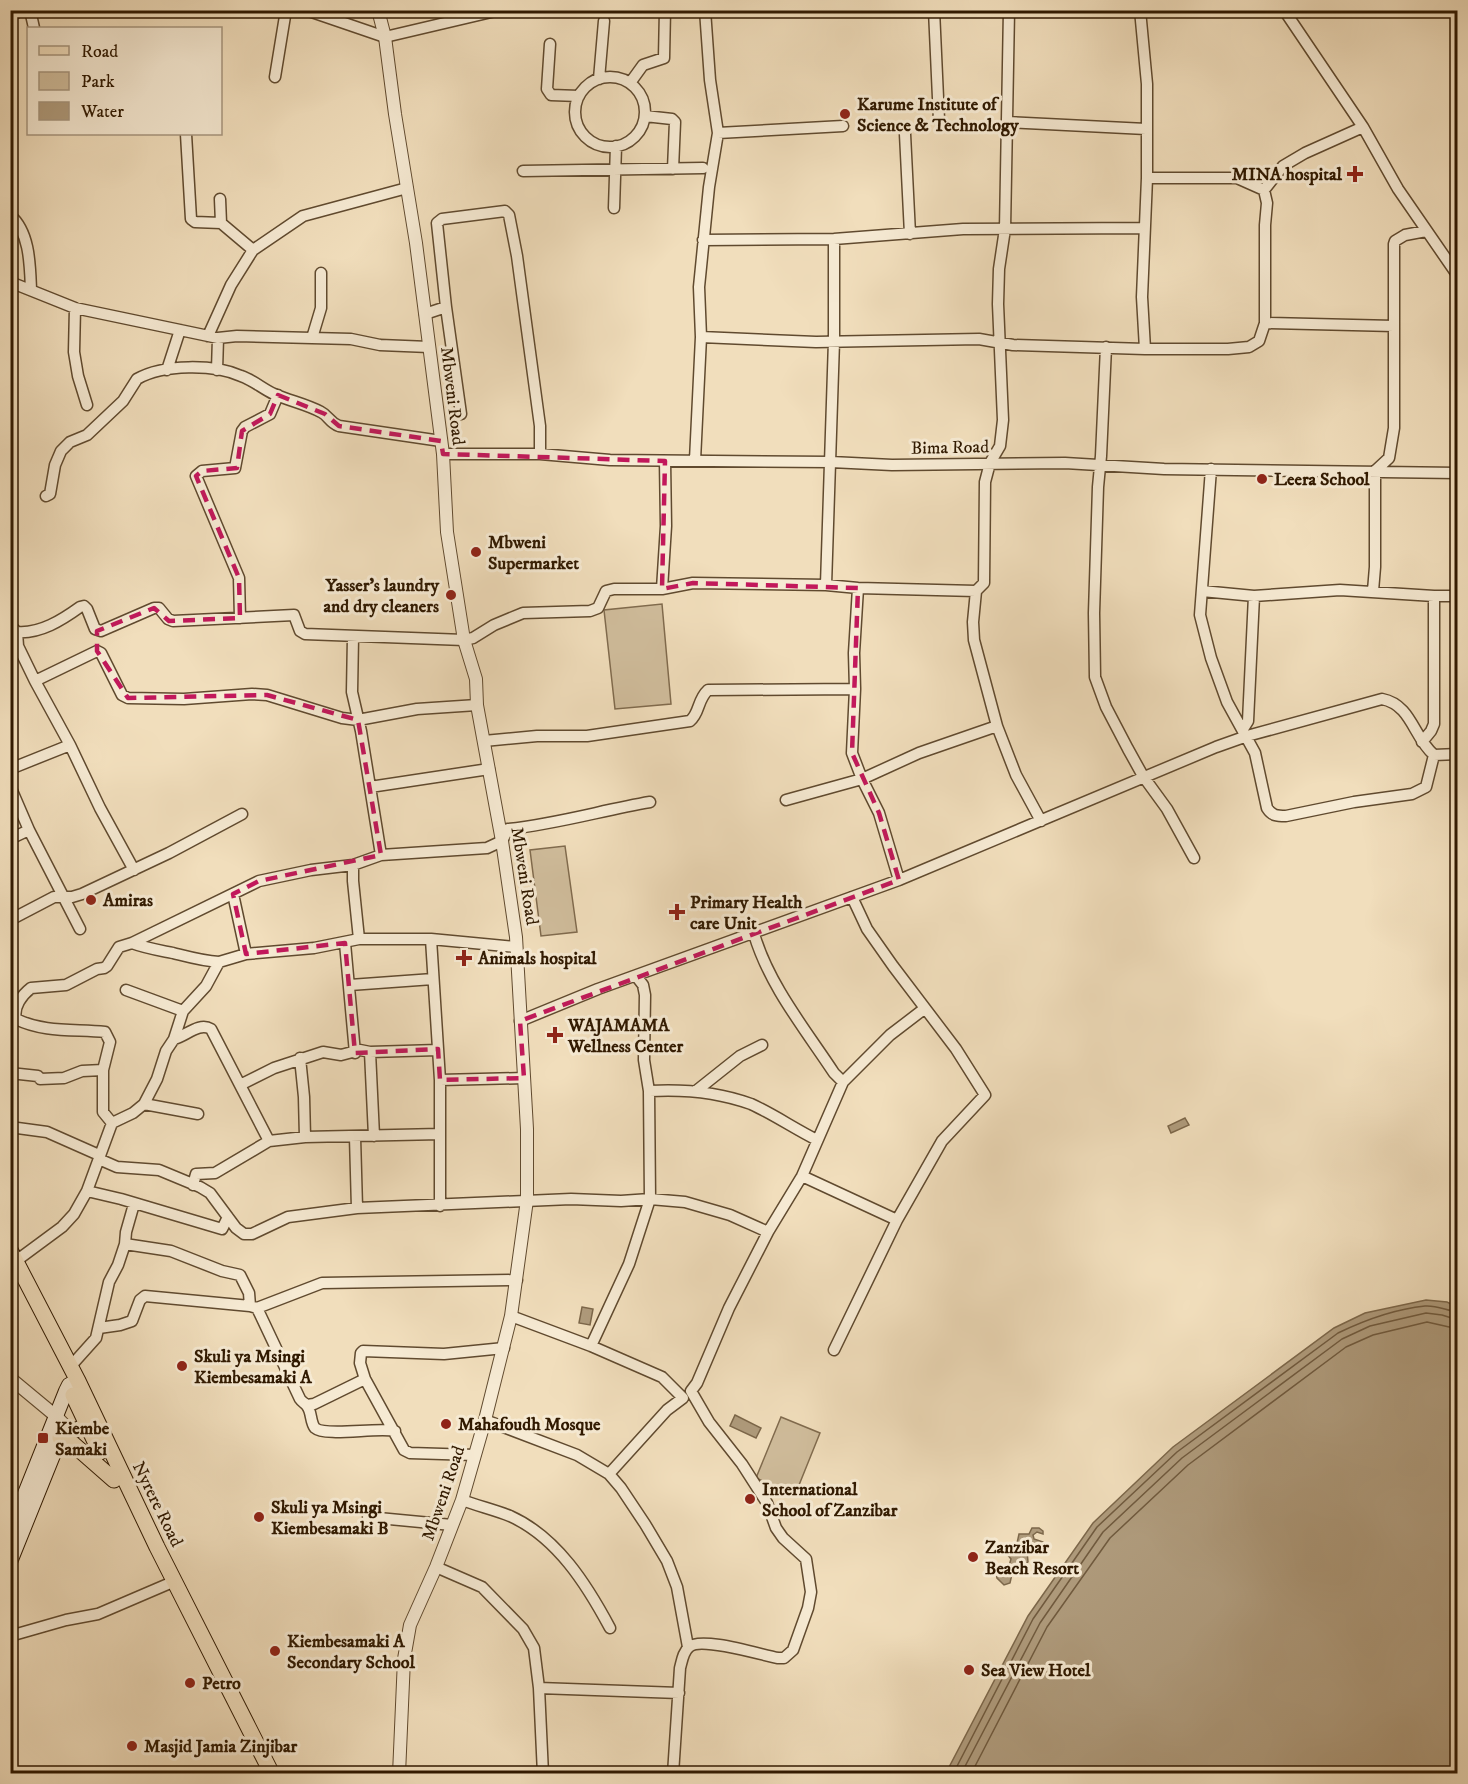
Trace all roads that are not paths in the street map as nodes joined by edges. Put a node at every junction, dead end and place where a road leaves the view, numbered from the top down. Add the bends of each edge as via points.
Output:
1 (22, 10) edge
2 (30, 10) edge
3 (286, 10) edge
4 (306, 10) edge
5 (378, 10) edge
6 (500, 10) edge
7 (664, 10) edge
8 (705, 10) edge
9 (934, 10) edge
10 (1009, 10) edge
11 (1140, 10) edge
12 (1299, 10) edge
13 (1286, 14) edge
14 (10, 16) edge
15 (604, 21) dead end
16 (34, 27) edge
17 (385, 37) junction
18 (550, 44) dead end
19 (275, 77) dead end
20 (599, 79) junction
21 (630, 83) junction
22 (579, 96) junction
23 (645, 116) junction
24 (939, 120) dead end
25 (1008, 122) junction
26 (843, 126) dead end
27 (1363, 127) junction
28 (1146, 129) junction
29 (718, 133) junction
30 (905, 134) dead end
31 (186, 135) edge
32 (616, 146) junction
33 (704, 168) dead end
34 (673, 169) junction
35 (615, 170) junction
36 (523, 171) dead end
37 (1147, 178) junction
38 (407, 188) junction
39 (1264, 190) junction
40 (220, 200) dead end
41 (614, 208) dead end
42 (10, 215) edge
43 (221, 223) junction
44 (1143, 228) junction
45 (1005, 229) junction
46 (1425, 231) junction
47 (910, 234) junction
48 (834, 239) junction
49 (703, 240) junction
50 (253, 250) junction
51 (321, 273) dead end
52 (1458, 276) edge
53 (10, 282) edge
54 (31, 290) junction
55 (446, 307) junction
56 (75, 308) junction
57 (425, 314) junction
58 (1266, 323) junction
59 (1394, 326) junction
60 (180, 330) junction
61 (213, 337) junction
62 (701, 337) junction
63 (312, 338) junction
64 (834, 341) junction
65 (998, 343) junction
66 (429, 347) junction
67 (1106, 348) junction
68 (1145, 349) junction
69 (167, 370) junction
70 (217, 370) junction
71 (278, 395) junction
72 (87, 405) dead end
73 (461, 414) dead end
74 (441, 441) junction
75 (443, 454) junction
76 (540, 454) junction
77 (695, 460) junction
78 (665, 461) junction
79 (831, 462) junction
80 (990, 463) junction
81 (1101, 466) junction
82 (1211, 469) junction
83 (1375, 471) junction
84 (1458, 472) edge
85 (46, 496) dead end
86 (826, 585) junction
87 (858, 588) junction
88 (663, 589) junction
89 (976, 591) junction
90 (1202, 591) junction
91 (1373, 591) junction
92 (1254, 596) junction
93 (1434, 596) junction
94 (1458, 596) edge
95 (240, 618) junction
96 (14, 628) edge
97 (97, 631) junction
98 (353, 637) junction
99 (464, 640) junction
100 (14, 648) edge
101 (97, 651) junction
102 (34, 681) junction
103 (855, 689) junction
104 (477, 705) junction
105 (358, 720) junction
106 (997, 726) junction
107 (1245, 732) junction
108 (484, 741) junction
109 (1422, 742) junction
110 (70, 745) junction
111 (1458, 754) edge
112 (1434, 755) junction
113 (10, 769) edge
114 (489, 769) junction
115 (1143, 776) junction
116 (862, 779) junction
117 (10, 786) edge
118 (370, 788) junction
119 (786, 800) dead end
120 (650, 802) dead end
121 (242, 814) dead end
122 (1041, 821) junction
123 (29, 830) junction
124 (10, 839) edge
125 (502, 841) junction
126 (381, 855) junction
127 (1194, 858) dead end
128 (353, 865) junction
129 (134, 870) junction
130 (899, 880) junction
131 (233, 894) junction
132 (64, 897) junction
133 (852, 897) junction
134 (10, 920) edge
135 (80, 929) dead end
136 (754, 934) junction
137 (359, 939) junction
138 (431, 939) junction
139 (132, 943) junction
140 (345, 943) junction
141 (516, 947) junction
142 (246, 954) junction
143 (219, 962) junction
144 (636, 976) junction
145 (433, 979) junction
146 (350, 985) junction
147 (126, 990) dead end
148 (14, 1006) edge
149 (924, 1009) junction
150 (183, 1011) junction
151 (520, 1021) junction
152 (174, 1039) junction
153 (762, 1046) dead end
154 (438, 1050) junction
155 (370, 1052) junction
156 (355, 1053) junction
157 (300, 1058) junction
158 (103, 1070) junction
159 (10, 1073) edge
160 (524, 1078) junction
161 (440, 1080) junction
162 (843, 1082) junction
163 (240, 1085) junction
164 (649, 1091) junction
165 (696, 1091) junction
166 (144, 1104) junction
167 (198, 1114) dead end
168 (112, 1123) junction
169 (10, 1127) edge
170 (440, 1134) junction
171 (374, 1136) junction
172 (305, 1137) junction
173 (356, 1137) junction
174 (817, 1140) junction
175 (270, 1141) junction
176 (99, 1155) junction
177 (802, 1176) junction
178 (193, 1185) junction
179 (87, 1191) junction
180 (651, 1199) junction
181 (527, 1200) junction
182 (134, 1204) junction
183 (440, 1206) junction
184 (357, 1208) junction
185 (228, 1217) junction
186 (897, 1220) junction
187 (768, 1232) junction
188 (125, 1244) junction
189 (12, 1260) edge
190 (517, 1280) junction
191 (253, 1307) junction
192 (511, 1316) junction
193 (99, 1328) junction
194 (591, 1346) junction
195 (504, 1348) junction
196 (834, 1350) dead end
197 (70, 1367) junction
198 (10, 1378) edge
199 (364, 1379) junction
200 (74, 1383) junction
201 (687, 1395) junction
202 (307, 1405) junction
203 (57, 1417) junction
204 (485, 1420) junction
205 (91, 1422) junction
206 (395, 1431) junction
207 (65, 1435) junction
208 (475, 1455) junction
209 (609, 1474) junction
210 (114, 1480) junction
211 (29, 1500) junction
212 (462, 1500) junction
213 (368, 1517) dead end
214 (452, 1525) junction
215 (10, 1531) edge
216 (10, 1562) edge
217 (436, 1567) junction
218 (171, 1583) junction
219 (610, 1628) dead end
220 (10, 1636) edge
221 (688, 1647) junction
222 (539, 1688) junction
223 (678, 1693) junction
224 (262, 1773) edge
225 (272, 1773) edge
226 (399, 1773) edge
227 (543, 1773) edge
228 (673, 1773) edge

1 - 14 street
2 - 16 street
3 - 19 street
4 - 17 street
5 - 17 street, Mbweni Road
6 - 17 street
7 - 21 street via 664,58 643,65
8 - 29 street
9 - 24 street
10 - 25 street
11 - 28 street via 1147,84
12 - 13 street
13 - 27 street
15 - 20 street
17 - 38 street, Mbweni Road
18 - 22 street via 549,93
20 - 21 street via 618,78
20 - 22 street
21 - 23 street via 642,97
22 - 32 street via 575,114 582,132 597,144
23 - 32 street via 638,134
23 - 34 street via 675,122
25 - 28 street
25 - 45 street
26 - 29 street
27 - 39 street via 1283,166
27 - 46 street
28 - 37 street
29 - 49 street
30 - 47 street
31 - 43 street via 191,219
32 - 35 street
33 - 34 street
34 - 35 street
35 - 36 street
35 - 41 street
37 - 39 street via 1237,178
37 - 44 street
38 - 50 street via 303,216
38 - 57 street, Mbweni Road
39 - 58 street
40 - 43 street
42 - 54 street via 21,226 26,240
43 - 50 street
44 - 45 street
44 - 68 street
45 - 47 street
45 - 65 street via 999,269
46 - 52 street
46 - 59 street via 1395,241
47 - 48 street
48 - 49 street
48 - 64 street
49 - 62 street via 699,287
50 - 61 street via 231,285
51 - 63 street via 321,306
53 - 54 street
54 - 56 street
55 - 57 street
55 - 73 street
55 - 76 street via 438,223 442,219 505,211 517,256 540,426
56 - 60 street
56 - 72 street via 74,352
57 - 66 street, Mbweni Road
58 - 59 street
58 - 68 street via 1260,341 1249,347
59 - 83 street via 1393,443 1389,459
60 - 61 street
60 - 69 street
61 - 63 street
61 - 70 street
62 - 64 street
62 - 77 street
63 - 66 street
64 - 65 street via 980,339
64 - 79 street
65 - 67 street
65 - 80 street via 1003,420 1000,446
66 - 74 street, Mbweni Road
67 - 68 street
67 - 81 street
69 - 70 street
69 - 85 street via 137,379 123,402 87,435 61,451 50,494
70 - 71 street via 240,375
71 - 74 street via 325,414 339,426
71 - 95 street via 270,414 242,432 235,468 202,471 196,476 239,578
74 - 75 street, Mbweni Road
75 - 76 street, Bima Road
75 - 99 street, Mbweni Road via 447,532
76 - 78 street, Bima Road
77 - 78 street, Bima Road
77 - 79 street, Bima Road
78 - 88 street
79 - 80 street, Bima Road
79 - 86 street
80 - 81 street, Bima Road
80 - 89 street via 985,482 984,583
81 - 82 street, Bima Road
81 - 115 street via 1094,602 1095,677 1106,707
82 - 83 street, Bima Road
82 - 90 street
83 - 84 street, Bima Road
83 - 91 street
86 - 87 street
86 - 88 street via 693,583
87 - 89 street
87 - 103 street
88 - 99 street via 606,591 598,608 590,611 523,613
89 - 106 street via 974,640
90 - 92 street
90 - 107 street via 1200,615 1211,658 1227,702
91 - 92 street
91 - 93 street
92 - 107 street
93 - 94 street
93 - 109 street via 1434,724
95 - 97 street via 173,621 159,608 153,608
95 - 98 street via 294,615 305,634
96 - 97 street via 26,633 49,626 84,606
96 - 100 street
97 - 101 street
98 - 99 street
98 - 105 street via 352,692
99 - 104 street, Mbweni Road via 476,679
100 - 102 street
101 - 102 street
101 - 105 street via 122,695 128,698 267,695
102 - 110 street
103 - 108 street via 708,690 701,696 690,721 587,735
103 - 116 street via 851,744
104 - 105 street via 417,709
104 - 108 street, Mbweni Road
105 - 118 street
106 - 116 street via 919,753
106 - 122 street via 1016,775
107 - 109 street via 1382,699 1401,707
107 - 112 street via 1257,762 1267,808 1277,816 1417,792 1426,787
107 - 115 street
108 - 114 street, Mbweni Road
109 - 112 street
110 - 113 street
110 - 129 street
111 - 112 street
114 - 118 street
114 - 125 street, Mbweni Road
115 - 122 street
115 - 127 street
116 - 119 street
116 - 130 street via 879,813
117 - 123 street
118 - 126 street
120 - 125 street via 508,829
121 - 129 street
122 - 130 street
123 - 124 street
123 - 132 street
125 - 126 street via 487,848
125 - 141 street, Mbweni Road
126 - 128 street
128 - 131 street via 260,881
128 - 137 street
129 - 132 street via 82,894
130 - 133 street
131 - 139 street
131 - 142 street
132 - 134 street via 54,897
132 - 135 street
133 - 136 street
133 - 149 street via 867,929
136 - 144 street
136 - 162 street via 778,987
137 - 138 street
137 - 140 street
138 - 141 street
138 - 145 street
139 - 143 street
139 - 148 street via 119,946 104,968 66,985 31,988
140 - 142 street
140 - 146 street
141 - 151 street, Mbweni Road
142 - 143 street
143 - 150 street via 206,986
144 - 151 street
144 - 164 street via 645,996 644,1060
145 - 146 street
145 - 154 street
146 - 156 street
147 - 150 street
148 - 158 street via 16,1019 27,1024 105,1032 110,1042
149 - 162 street via 890,1035
149 - 186 street via 985,1095 942,1141
150 - 152 street
151 - 160 street, Mbweni Road
152 - 163 street via 199,1027 211,1029
152 - 166 street
153 - 165 street via 740,1056
154 - 155 street
154 - 161 street
155 - 156 street
155 - 171 street
156 - 157 street via 323,1052
157 - 163 street
157 - 172 street
158 - 159 street via 52,1079
158 - 168 street via 103,1112
160 - 161 street
160 - 181 street, Mbweni Road
161 - 170 street
162 - 174 street
163 - 175 street
164 - 165 street
164 - 180 street
165 - 174 street via 752,1105
166 - 167 street
166 - 168 street
168 - 176 street
169 - 176 street via 47,1132
170 - 171 street
170 - 183 street
171 - 173 street
172 - 173 street
172 - 175 street
173 - 184 street
174 - 177 street
175 - 178 street via 215,1173 196,1174
176 - 178 street via 101,1160 117,1167 159,1170
176 - 179 street
177 - 186 street
177 - 187 street
178 - 185 street via 210,1193
179 - 182 street
179 - 189 street via 62,1227
180 - 181 street
180 - 187 street via 685,1202 730,1215
180 - 194 street via 629,1264
181 - 183 street
181 - 190 street, Mbweni Road
182 - 185 street via 222,1230
182 - 188 street
183 - 184 street
184 - 185 street via 288,1217 252,1234 244,1234
186 - 196 street
187 - 201 street via 697,1383
188 - 191 street via 171,1251 240,1275
188 - 193 street via 109,1282
189 - 197 main road, Nyrere Road
189 - 200 main road, Nyrere Road
190 - 191 street via 322,1283
190 - 192 street, Mbweni Road
191 - 193 street via 145,1296 132,1321
191 - 202 street via 300,1399
192 - 194 street
192 - 195 street, Mbweni Road
193 - 197 street via 96,1338
194 - 201 street via 662,1377
195 - 199 street via 444,1354 363,1351 360,1363
195 - 204 street, Mbweni Road
197 - 200 main road, Nyrere Road
198 - 203 street
199 - 202 street
199 - 206 street
200 - 203 main road
200 - 205 main road, Nyrere Road
201 - 209 street via 667,1410
201 - 221 street via 742,1464 783,1538 806,1559 811,1592 793,1650 784,1658 707,1643
202 - 206 street via 314,1426 320,1430
203 - 207 street
203 - 211 main road
204 - 208 street, Mbweni Road
204 - 209 street via 577,1455
205 - 207 main road
205 - 210 main road, Nyrere Road
205 - 218 main road, Nyrere Road
206 - 208 street via 410,1454
207 - 210 main road
207 - 211 main road
208 - 212 street, Mbweni Road
209 - 221 street via 667,1561 677,1587
210 - 218 main road, Nyrere Road
211 - 215 main road
211 - 216 main road
212 - 214 street, Mbweni Road
212 - 219 street via 510,1516 536,1531 564,1557
213 - 214 street
214 - 217 street, Mbweni Road
217 - 222 street via 482,1587 523,1629 534,1648
217 - 226 street, Mbweni Road via 410,1625 404,1659
218 - 220 street via 98,1614
218 - 224 main road, Nyrere Road
218 - 225 main road, Nyrere Road
221 - 223 street via 682,1657
222 - 223 street
222 - 227 street
223 - 228 street

